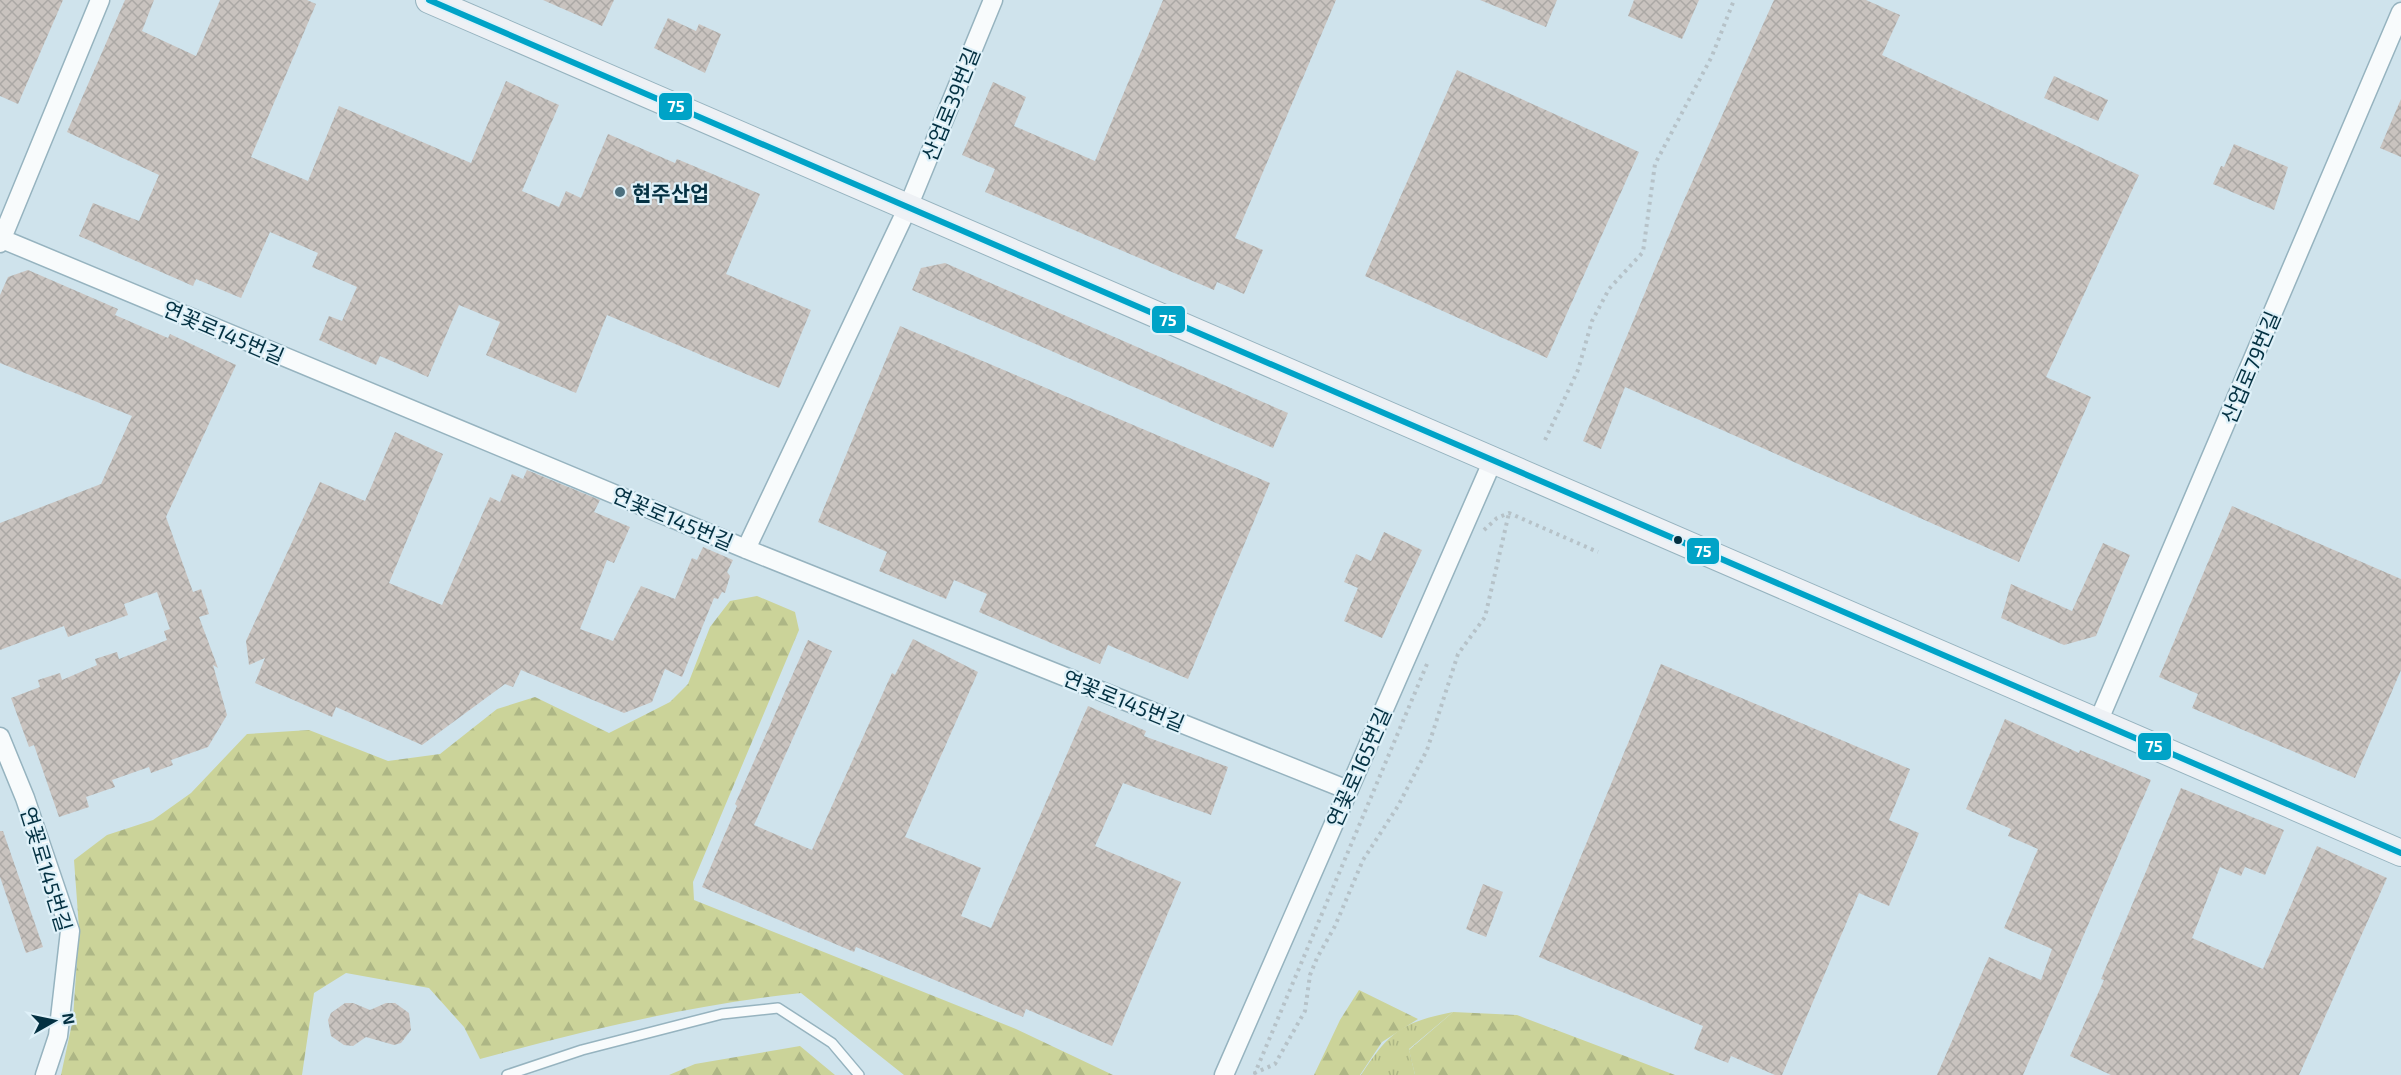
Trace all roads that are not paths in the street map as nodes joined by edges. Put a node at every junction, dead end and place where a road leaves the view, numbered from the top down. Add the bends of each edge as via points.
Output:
1 (100, 0) edge
2 (429, 0) edge
3 (993, 0) edge
4 (2401, 12) edge
5 (908, 207) junction
6 (1, 241) edge
7 (1492, 460) junction
8 (746, 549) junction
9 (2098, 722) junction
10 (0, 737) edge
11 (1348, 790) junction
12 (2401, 853) edge
13 (45, 1075) edge
14 (507, 1075) edge
15 (859, 1075) edge
16 (1224, 1075) edge

1 - 6 street, 연꽃로145번길
2 - 5 street
3 - 5 street, 산업로39번길
4 - 9 street, 산업로79번길
5 - 7 street
5 - 8 street, 산업로39번길
6 - 8 street, 연꽃로145번길
7 - 9 street
7 - 11 street, 연꽃로165번길
8 - 11 street, 연꽃로145번길
9 - 12 street
10 - 13 street, 연꽃로145번길 via 70,931 58,1036
11 - 16 street, 연꽃로165번길
14 - 15 lane via 582,1050 722,1014 778,1008 832,1042

